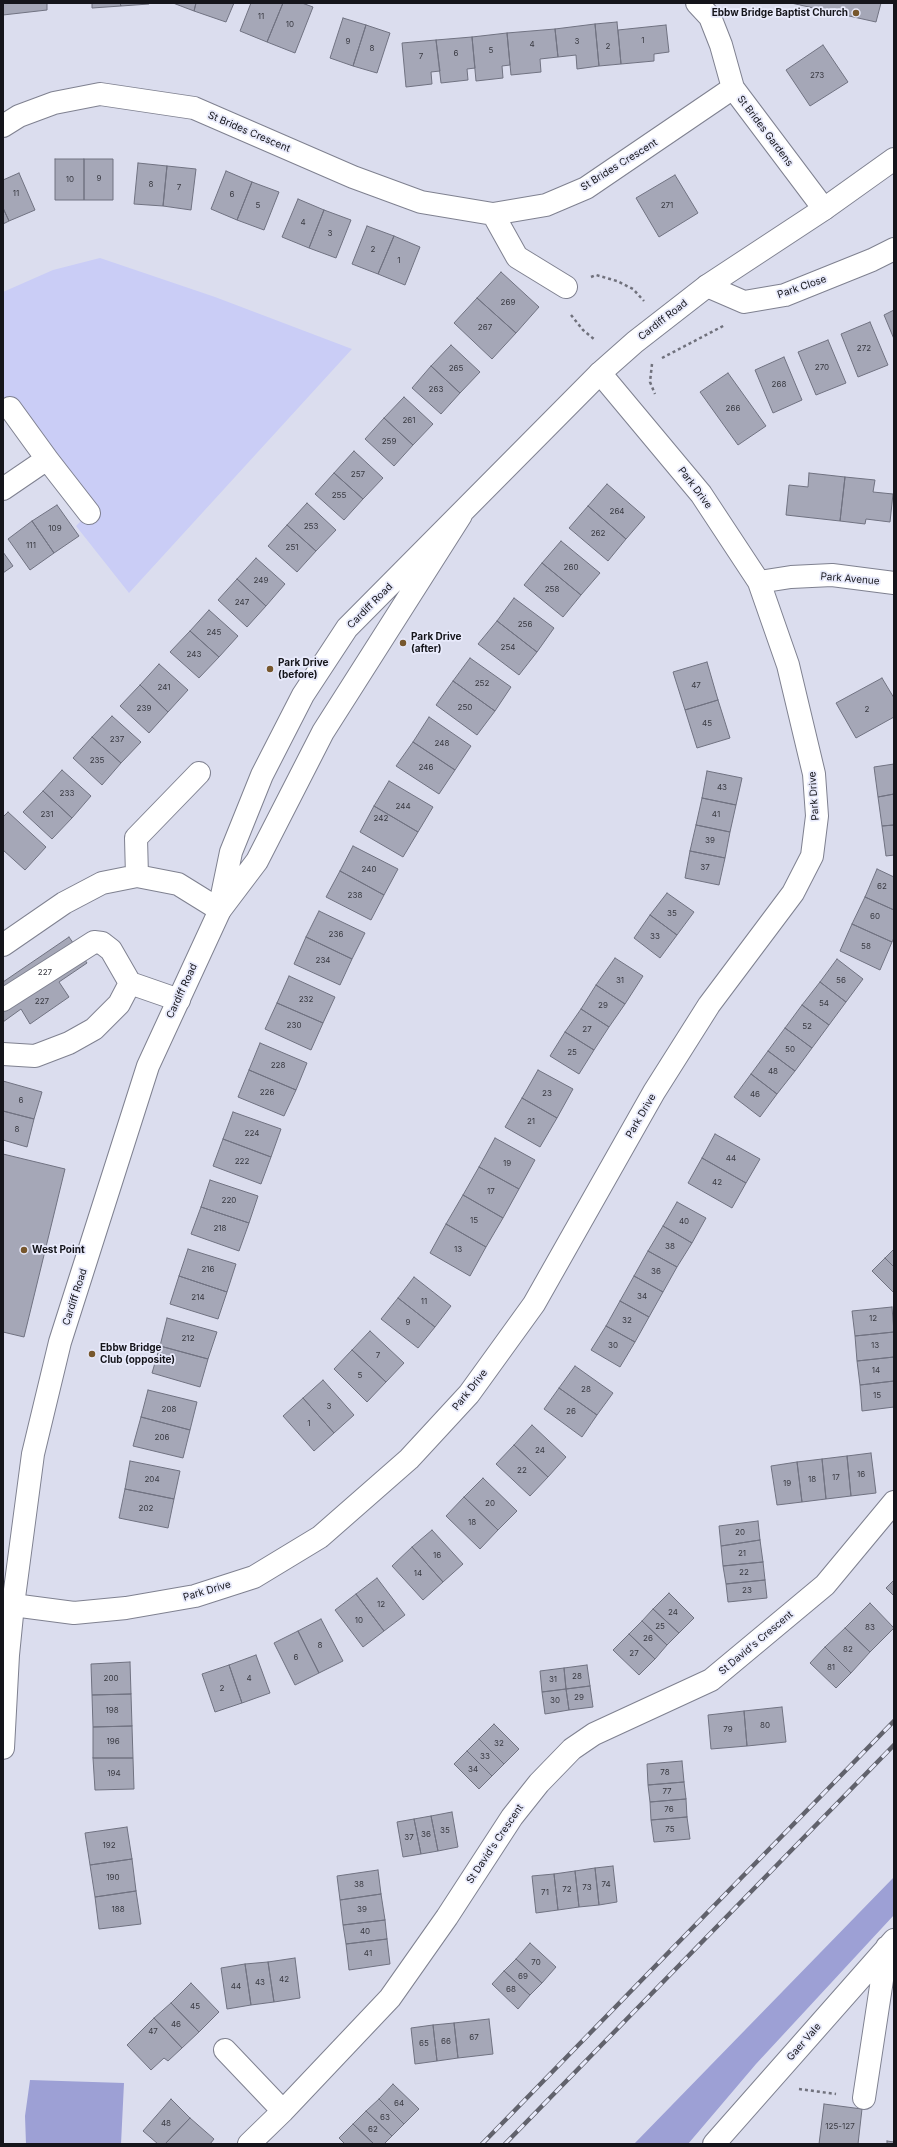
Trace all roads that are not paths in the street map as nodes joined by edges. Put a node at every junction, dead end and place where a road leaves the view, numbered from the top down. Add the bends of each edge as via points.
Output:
1 (697, 3) edge
2 (733, 88) junction
3 (3, 126) edge
4 (894, 159) edge
5 (824, 209) junction
6 (493, 214) junction
7 (894, 249) edge
8 (707, 286) junction
9 (566, 287) road end
10 (600, 373) junction
11 (10, 408) dead end
12 (47, 459) junction
13 (3, 489) edge
14 (89, 513) dead end
15 (461, 516) junction
16 (758, 582) junction
17 (894, 583) edge
18 (199, 773) dead end
19 (137, 876) junction
20 (220, 910) junction
21 (3, 945) edge
22 (130, 983) junction
23 (3, 1000) edge
24 (179, 1000) junction
25 (3, 1054) edge
26 (894, 1502) edge
27 (13, 1605) junction
28 (5, 1661) edge
29 (3, 1748) edge
30 (891, 1944) edge
31 (225, 2050) dead end
32 (864, 2098) road end
33 (283, 2111) junction
34 (249, 2144) edge
35 (714, 2144) edge

1 - 2 street, St Brides Gardens via 710,18 721,45
2 - 5 street, St Brides Gardens
2 - 6 street, St Brides Crescent via 586,188 546,205
3 - 6 street, St Brides Crescent via 19,116 54,103 100,94 194,108 353,177 421,202
4 - 5 street, Cardiff Road
5 - 8 street, Cardiff Road
6 - 9 street via 517,257
7 - 8 street, Park Close via 785,295 744,302
8 - 10 street, Cardiff Road
10 - 15 street, Cardiff Road
10 - 16 street, Park Drive via 701,494
11 - 12 street
12 - 13 street
12 - 14 street
15 - 20 street, Cardiff Road via 323,732 257,861
15 - 20 street, Cardiff Road via 347,628 303,695 262,775 231,852
16 - 17 street, Park Avenue via 832,575
16 - 27 street, Park Drive via 788,665 814,774 818,816 812,856 794,893 709,1005 654,1092 534,1304 469,1394 409,1459 320,1537 254,1577 195,1596 126,1608 74,1613
18 - 19 street via 136,838
19 - 20 street via 178,884
19 - 21 street via 102,883 64,903
20 - 24 street, Cardiff Road
22 - 23 street via 111,950 102,943 94,942
22 - 24 street
22 - 25 street via 119,1004 94,1029 69,1043 35,1056
24 - 27 street, Cardiff Road via 148,1066 60,1342 33,1454
26 - 33 street, St David's Crescent via 826,1585 710,1680 594,1734 572,1749 512,1817 390,1998
27 - 28 street, Cardiff Road
28 - 29 street, Cardiff Road
30 - 32 street
30 - 35 street, Gaer Vale
31 - 33 street
33 - 34 street, St David's Crescent

